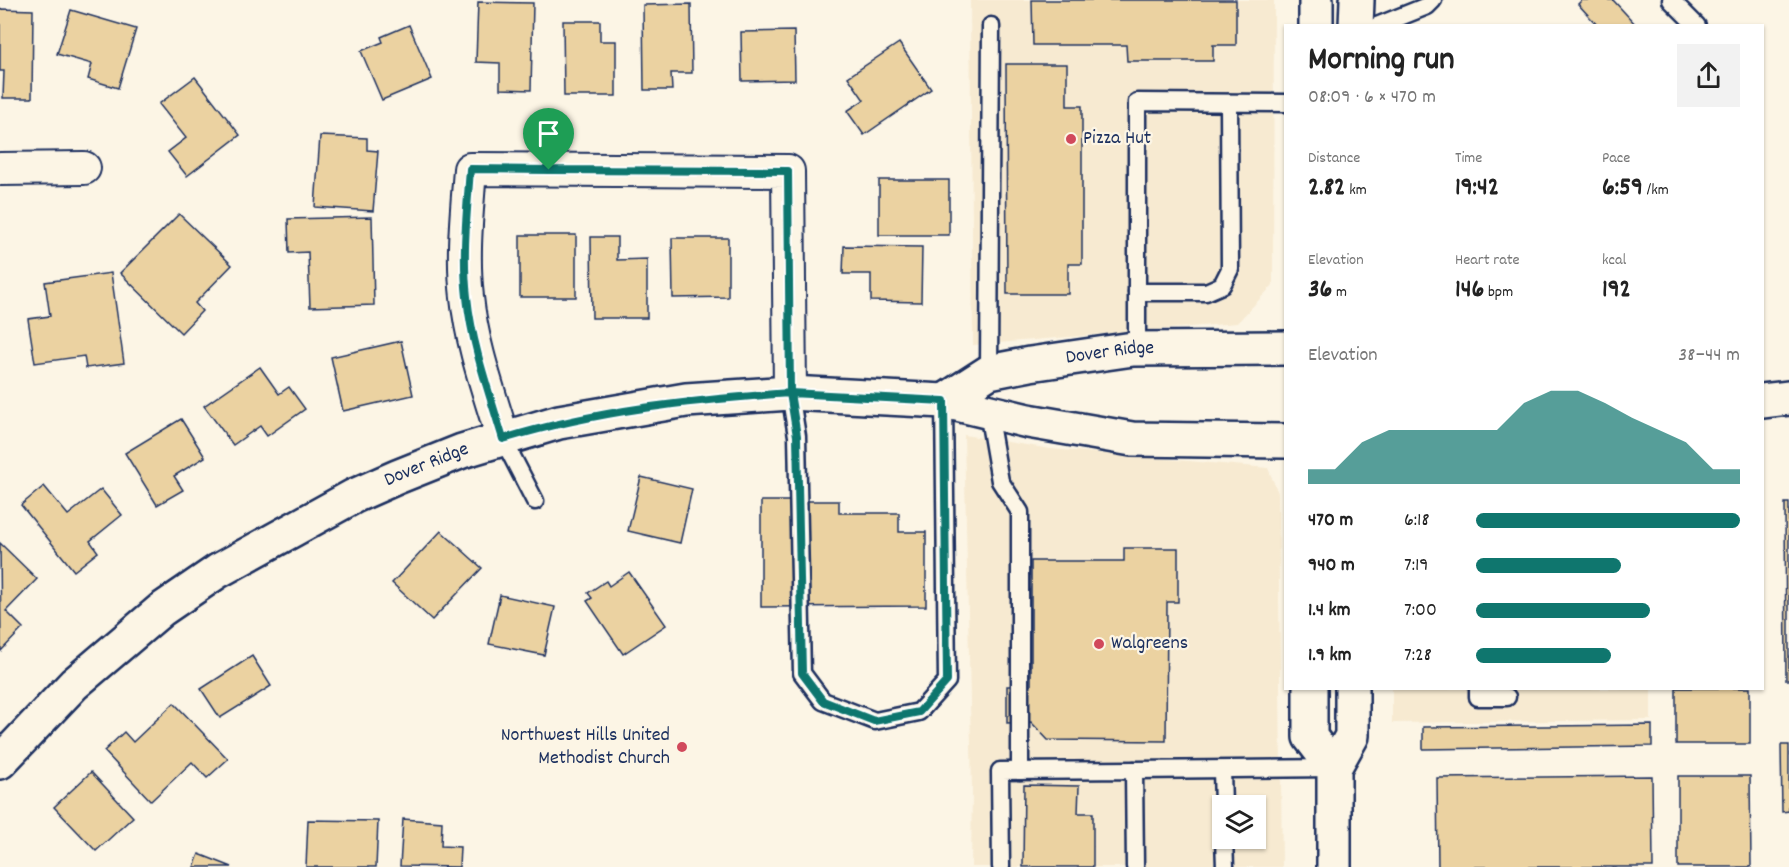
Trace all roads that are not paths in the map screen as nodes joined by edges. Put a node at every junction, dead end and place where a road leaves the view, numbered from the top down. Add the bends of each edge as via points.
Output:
1 (1316, 0) edge
2 (1357, 0) edge
3 (1433, 0) edge
4 (1671, 0) edge
5 (1316, 24) edge
6 (1356, 24) edge
7 (1382, 24) edge
8 (1695, 24) edge
9 (991, 26) dead end
10 (1229, 103) junction
11 (1284, 103) edge
12 (84, 168) dead end
13 (0, 169) edge
14 (1137, 292) junction
15 (1284, 348) edge
16 (1137, 349) junction
17 (989, 372) junction
18 (1764, 377) edge
19 (1789, 379) edge
20 (790, 393) junction
21 (1789, 398) edge
22 (944, 401) junction
23 (1764, 401) edge
24 (988, 412) junction
25 (503, 439) junction
26 (1284, 441) edge
27 (535, 501) dead end
28 (1310, 690) edge
29 (1352, 690) edge
30 (1478, 690) edge
31 (1507, 697) dead end
32 (0, 762) edge
33 (1334, 768) junction
34 (1134, 770) junction
35 (1222, 770) junction
36 (1020, 771) junction
37 (1223, 795) edge
38 (1224, 849) edge
39 (1001, 867) edge
40 (1136, 867) edge
41 (1225, 867) edge
42 (1334, 867) edge

1 - 5 street
2 - 6 street
3 - 7 lane
4 - 8 lane
9 - 17 lane
10 - 11 lane
10 - 14 lane via 1230,269 1222,285 1206,292
10 - 14 lane via 1137,102
12 - 13 street
14 - 16 lane
15 - 16 street, Dover Ridge
16 - 17 street, Dover Ridge
17 - 22 street, Dover Ridge
18 - 19 street
20 - 22 street, Dover Ridge
20 - 22 lane via 797,436 802,673 823,701 874,721 919,712 947,681
20 - 25 street, Dover Ridge via 686,400 559,422
20 - 25 street via 788,171 470,169 464,253 467,297 474,341
21 - 23 street
22 - 24 street, Dover Ridge
24 - 26 street, Dover Ridge via 1132,440
24 - 36 lane via 1000,481 1020,512
25 - 27 lane
25 - 32 street, Dover Ridge via 462,451 354,496 218,571 161,610 74,684
28 - 33 street via 1310,737
29 - 33 street via 1352,736
30 - 31 lane via 1478,698
33 - 35 lane
33 - 42 street
34 - 35 lane
34 - 36 lane
34 - 40 lane
35 - 37 lane
36 - 39 lane via 1000,771
38 - 41 lane

